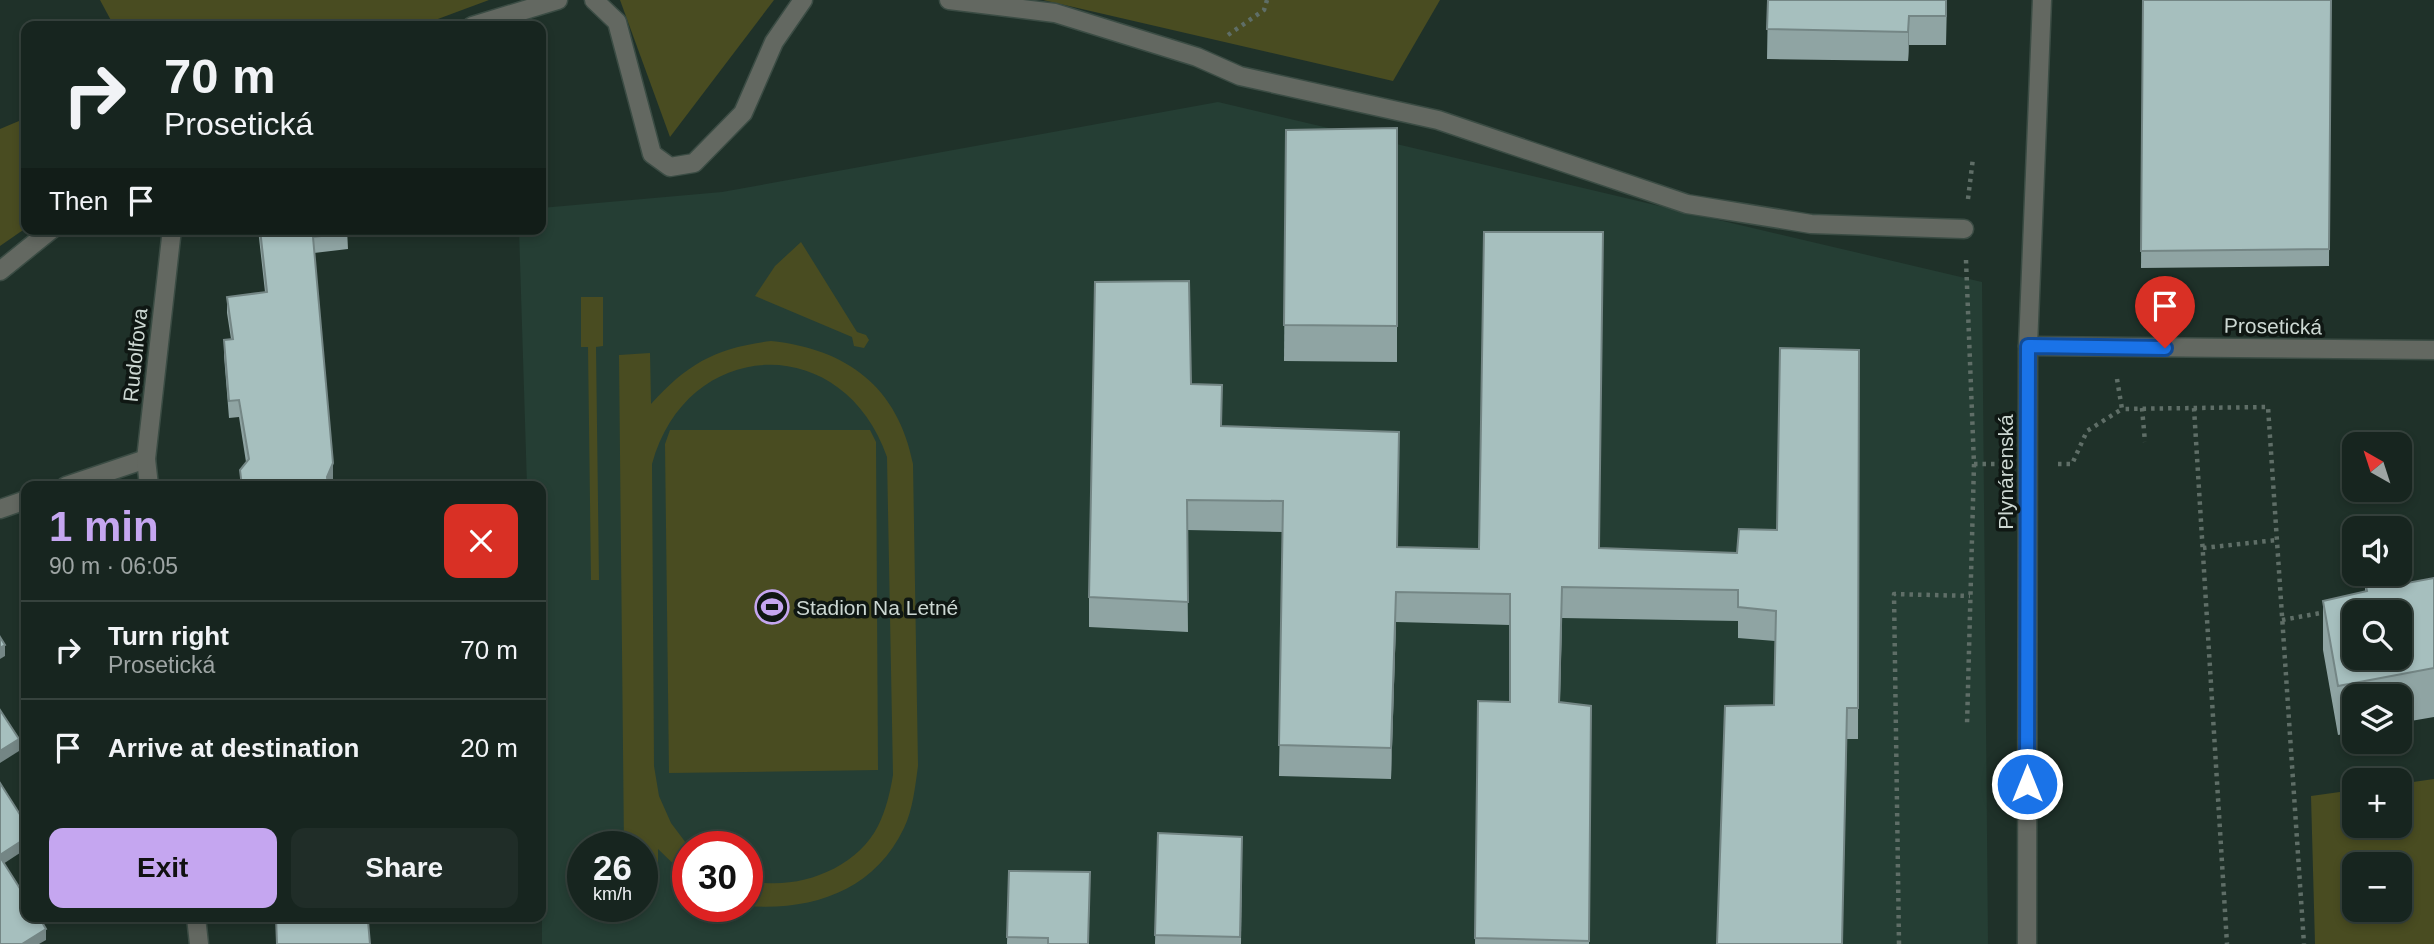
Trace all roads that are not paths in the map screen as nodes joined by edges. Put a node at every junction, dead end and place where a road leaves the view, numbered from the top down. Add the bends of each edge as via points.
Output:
1 (558, 0) edge
2 (594, 0) edge
3 (803, 0) edge
4 (949, 0) edge
5 (2042, 0) edge
6 (489, 21) edge
7 (1964, 229) road end
8 (45, 235) edge
9 (171, 235) edge
10 (0, 271) edge
11 (2028, 346) junction
12 (2434, 350) edge
13 (146, 459) junction
14 (81, 481) edge
15 (148, 481) edge
16 (21, 502) edge
17 (0, 509) edge
18 (198, 922) edge
19 (200, 944) edge
20 (2027, 944) edge

1 - 6 street
2 - 3 street via 617,22 652,154 670,167 694,163 743,113 774,42
4 - 7 street via 1055,13 1197,57 1240,76 1438,120 1687,204 1811,223
5 - 11 street, Plynárenská
8 - 10 street
9 - 13 street, Rudolfova
11 - 12 street, Prosetická
11 - 20 street, Plynárenská
13 - 14 street
13 - 15 street, Rudolfova
16 - 17 street
18 - 19 street

